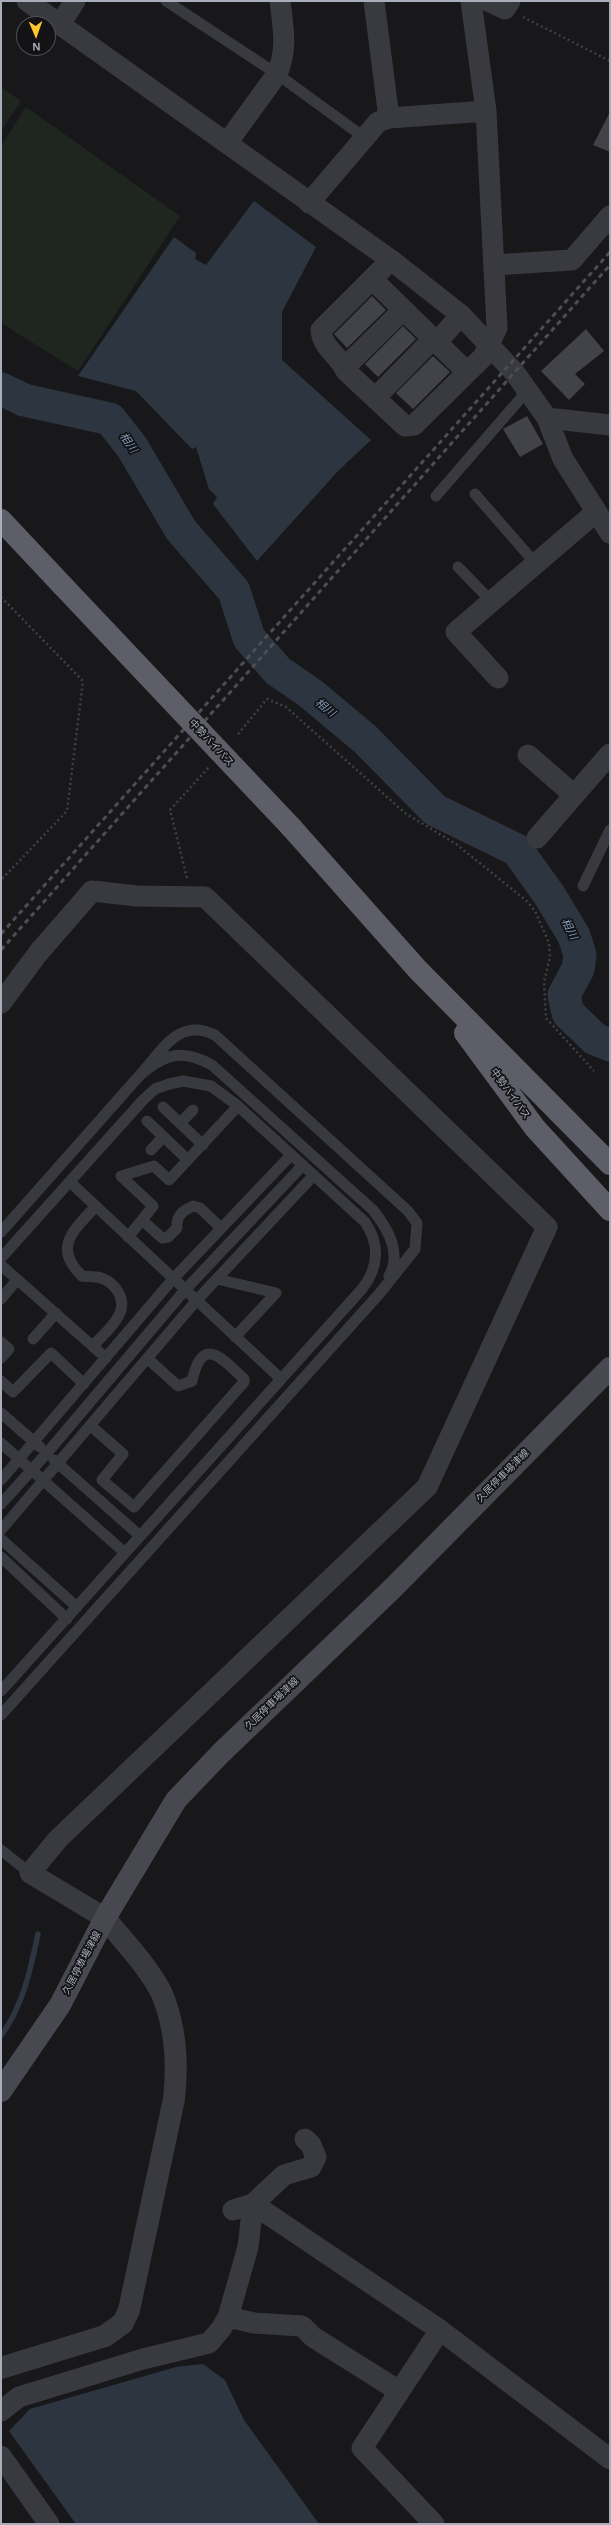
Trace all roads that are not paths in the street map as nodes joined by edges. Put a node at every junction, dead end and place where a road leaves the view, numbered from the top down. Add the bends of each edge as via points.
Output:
1 (27, 1) edge
2 (75, 1) edge
3 (166, 1) edge
4 (280, 1) edge
5 (374, 1) edge
6 (471, 1) edge
7 (60, 24) junction
8 (277, 74) junction
9 (486, 111) junction
10 (389, 118) junction
11 (364, 138) junction
12 (227, 143) junction
13 (309, 203) junction
14 (610, 216) edge
15 (391, 260) junction
16 (494, 265) junction
17 (372, 279) junction
18 (428, 289) junction
19 (405, 311) junction
20 (461, 314) junction
21 (435, 341) junction
22 (490, 345) junction
23 (344, 368) junction
24 (468, 372) junction
25 (527, 391) junction
26 (375, 398) junction
27 (547, 418) junction
28 (610, 425) edge
29 (474, 494) dead end
30 (436, 496) dead end
31 (595, 509) junction
32 (1, 520) edge
33 (610, 534) edge
34 (536, 564) junction
35 (458, 567) dead end
36 (492, 602) junction
37 (498, 678) dead end
38 (610, 754) edge
39 (528, 755) dead end
40 (574, 795) junction
41 (610, 830) edge
42 (537, 838) dead end
43 (584, 886) dead end
44 (418, 970) junction
45 (1, 1003) edge
46 (140, 1075) junction
47 (238, 1106) junction
48 (163, 1107) dead end
49 (193, 1110) dead end
50 (147, 1121) dead end
51 (180, 1123) junction
52 (163, 1136) junction
53 (202, 1145) junction
54 (151, 1150) dead end
55 (291, 1155) junction
56 (188, 1160) junction
57 (610, 1164) edge
58 (303, 1165) junction
59 (314, 1175) junction
60 (70, 1182) junction
61 (96, 1206) junction
62 (610, 1210) edge
63 (142, 1220) junction
64 (221, 1228) junction
65 (1, 1232) edge
66 (128, 1237) junction
67 (1, 1258) edge
68 (1, 1265) edge
69 (173, 1279) junction
70 (217, 1279) junction
71 (17, 1280) junction
72 (185, 1290) junction
73 (380, 1293) junction
74 (1, 1299) edge
75 (196, 1301) junction
76 (56, 1314) junction
77 (235, 1337) junction
78 (33, 1339) dead end
79 (1, 1342) edge
80 (93, 1346) junction
81 (1, 1358) edge
82 (106, 1358) junction
83 (148, 1359) junction
84 (610, 1368) edge
85 (282, 1379) junction
86 (1, 1382) edge
87 (84, 1384) junction
88 (1, 1413) edge
89 (91, 1426) junction
90 (1, 1442) edge
91 (34, 1443) junction
92 (47, 1453) junction
93 (20, 1460) junction
94 (59, 1464) junction
95 (32, 1470) junction
96 (1, 1480) edge
97 (44, 1480) junction
98 (1, 1504) edge
99 (1, 1530) edge
100 (139, 1535) junction
101 (1, 1539) edge
102 (124, 1552) junction
103 (1, 1557) edge
104 (77, 1607) junction
105 (67, 1619) junction
106 (1, 1691) edge
107 (1, 1715) edge
108 (1, 1850) edge
109 (30, 1873) junction
110 (105, 1918) junction
111 (1, 2091) edge
112 (305, 2139) dead end
113 (253, 2204) junction
114 (233, 2210) dead end
115 (228, 2317) junction
116 (440, 2330) junction
117 (1, 2368) edge
118 (399, 2391) junction
119 (1, 2411) edge
120 (610, 2458) edge
121 (2, 2461) edge
122 (49, 2524) edge
123 (434, 2524) edge

1 - 7 street
2 - 7 street
3 - 8 lane
4 - 8 street via 284,47
5 - 10 street
6 - 9 street
7 - 12 street
8 - 11 lane
8 - 12 street
9 - 10 street
9 - 16 street
10 - 11 street via 378,122
11 - 13 street
12 - 13 street
13 - 15 street
14 - 16 street via 572,260
15 - 17 street
15 - 18 street
16 - 22 street via 497,328
17 - 19 street
17 - 23 street via 321,330 322,341
18 - 19 street
18 - 20 street
19 - 21 street
19 - 23 street
20 - 21 street
20 - 22 street
21 - 24 street
21 - 26 street
22 - 24 street via 483,357
22 - 25 street
23 - 26 street
24 - 26 street via 414,425 405,426
25 - 27 street
25 - 30 lane
27 - 28 street
27 - 31 street via 563,459
29 - 34 lane
31 - 33 street
31 - 34 street via 589,518
32 - 44 highway, 中勢バイパス, bridge via 291,827
34 - 36 street
35 - 36 lane
36 - 37 street via 456,632
38 - 40 street
39 - 40 street
40 - 42 street
41 - 43 lane
44 - 57 highway, 中勢バイパス
44 - 62 highway, 中勢バイパス via 535,1128
45 - 109 street via 39,952 92,890 137,896 205,897 547,1228 427,1487 58,1839
46 - 65 lane
46 - 73 lane via 155,1062 174,1054 197,1057 212,1065 373,1210 387,1228 393,1247 394,1268
46 - 73 lane via 175,1035 185,1030 203,1029 230,1048 417,1222 415,1249
47 - 53 lane
47 - 55 lane
47 - 60 lane via 222,1093 197,1082 183,1081 155,1089
48 - 51 lane
49 - 51 lane
50 - 52 lane
51 - 53 lane
52 - 54 lane
52 - 56 lane
53 - 56 lane
55 - 58 lane
55 - 64 lane
56 - 63 lane via 169,1180 154,1166 121,1176 153,1206
58 - 59 lane
58 - 72 lane
59 - 70 lane
59 - 85 lane via 365,1222 373,1234 375,1264 370,1278 362,1289
60 - 61 lane
60 - 67 lane
61 - 66 lane
61 - 80 lane via 73,1231 68,1239 67,1250 70,1261 82,1276 100,1278 116,1288 122,1307 119,1316
63 - 64 lane via 162,1238 168,1237 177,1228 177,1219 181,1213 193,1206 200,1208
63 - 66 lane
64 - 69 lane
66 - 69 lane
68 - 71 lane
69 - 72 lane
69 - 82 lane
70 - 75 lane
70 - 77 lane via 276,1293
71 - 74 lane
71 - 76 lane
72 - 75 lane
72 - 92 lane
73 - 107 lane
75 - 77 lane
75 - 83 lane
76 - 78 lane
76 - 80 lane
77 - 85 lane
79 - 81 lane via 9,1349
80 - 82 lane
82 - 87 lane
83 - 89 lane
83 - 89 lane via 178,1386 192,1381 195,1364 206,1353 217,1354 244,1379 244,1382 134,1507 102,1480 123,1454
84 - 110 main road, 久居停車場津線 via 392,1589 221,1753 176,1800
85 - 100 lane
86 - 87 lane via 13,1392 51,1353
87 - 91 lane
88 - 91 lane
89 - 94 lane
90 - 93 lane
91 - 92 lane
91 - 93 lane
92 - 94 lane
92 - 95 lane
93 - 95 lane
93 - 96 lane
94 - 97 lane
94 - 100 lane
95 - 97 lane
95 - 98 lane
97 - 99 lane
97 - 102 lane
100 - 102 lane
101 - 104 lane
102 - 104 lane
103 - 105 lane
104 - 105 lane
105 - 106 lane
108 - 109 lane
109 - 110 street
110 - 111 main road, 久居停車場津線 via 60,2005
110 - 117 street via 144,1967 161,1994 172,2028 178,2064 174,2099 129,2310 123,2323 105,2336
112 - 113 street via 316,2157 310,2167 284,2175
113 - 114 street
113 - 115 street via 248,2246
113 - 116 street
115 - 118 street via 254,2323 302,2326 313,2337
115 - 119 street via 209,2343 143,2359 19,2397
116 - 118 street
116 - 120 street
118 - 123 street via 362,2448
121 - 122 street

